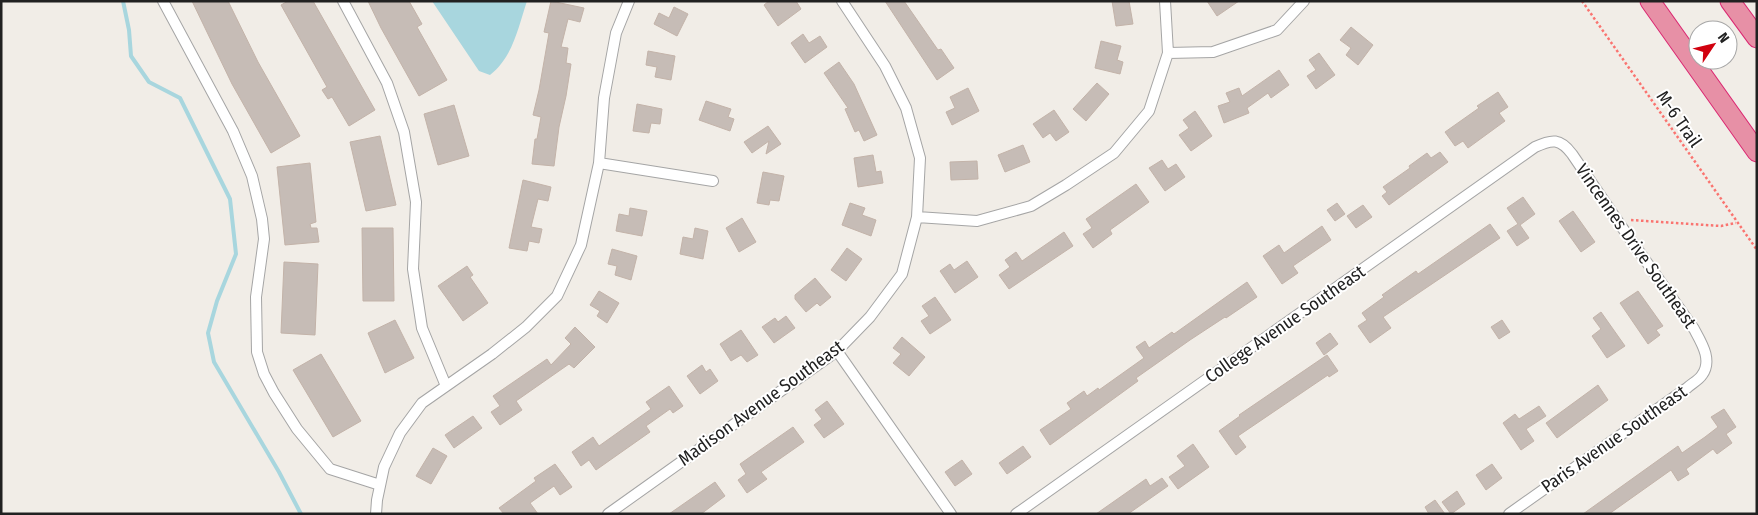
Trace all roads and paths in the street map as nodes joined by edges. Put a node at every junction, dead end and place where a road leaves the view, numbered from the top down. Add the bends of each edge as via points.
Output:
1 (163, 1) edge
2 (343, 1) edge
3 (629, 1) edge
4 (842, 1) edge
5 (1165, 1) edge
6 (1304, 1) edge
7 (1582, 1) edge
8 (1650, 1) edge
9 (1730, 1) edge
10 (1757, 38) edge
11 (1168, 53) junction
12 (1556, 141) joint
13 (1757, 152) edge
14 (600, 163) junction
15 (714, 181) dead end
16 (917, 218) junction
17 (1736, 223) junction
18 (1619, 224) junction
19 (1757, 250) edge
20 (837, 351) junction
21 (1707, 357) joint
22 (446, 386) junction
23 (380, 486) junction
24 (376, 514) edge
25 (608, 514) edge
26 (951, 514) edge
27 (1016, 514) edge
28 (1509, 514) edge

1 - 23 street via 233,131 252,176 264,238 256,297 257,352 264,374 297,429 330,470
2 - 22 street via 387,84 404,132 416,202 413,269 422,328
3 - 14 street via 614,42 604,98
4 - 16 street, Madison Avenue Southeast via 885,66 906,108 920,158
5 - 11 street
6 - 11 street via 1277,30 1213,52
7 - 17 path, M-6 Trail
8 - 13 highway
9 - 10 highway
11 - 16 street via 1149,111 1114,153 1066,185 1031,206 977,221
12 - 18 street, Vincennes Drive Southeast via 1566,146
12 - 27 street, College Avenue Southeast via 1535,147
14 - 15 street
14 - 22 street via 581,245 557,296 526,327
16 - 20 street, Madison Avenue Southeast via 902,274 870,317
17 - 18 path via 1721,226 1626,220
17 - 19 path, M-6 Trail
18 - 21 street, Vincennes Drive Southeast via 1694,329
20 - 25 street, Madison Avenue Southeast
20 - 26 street
21 - 28 street, Paris Avenue Southeast via 1702,375 1686,388
22 - 23 street via 422,403 400,432 384,468
23 - 24 street

